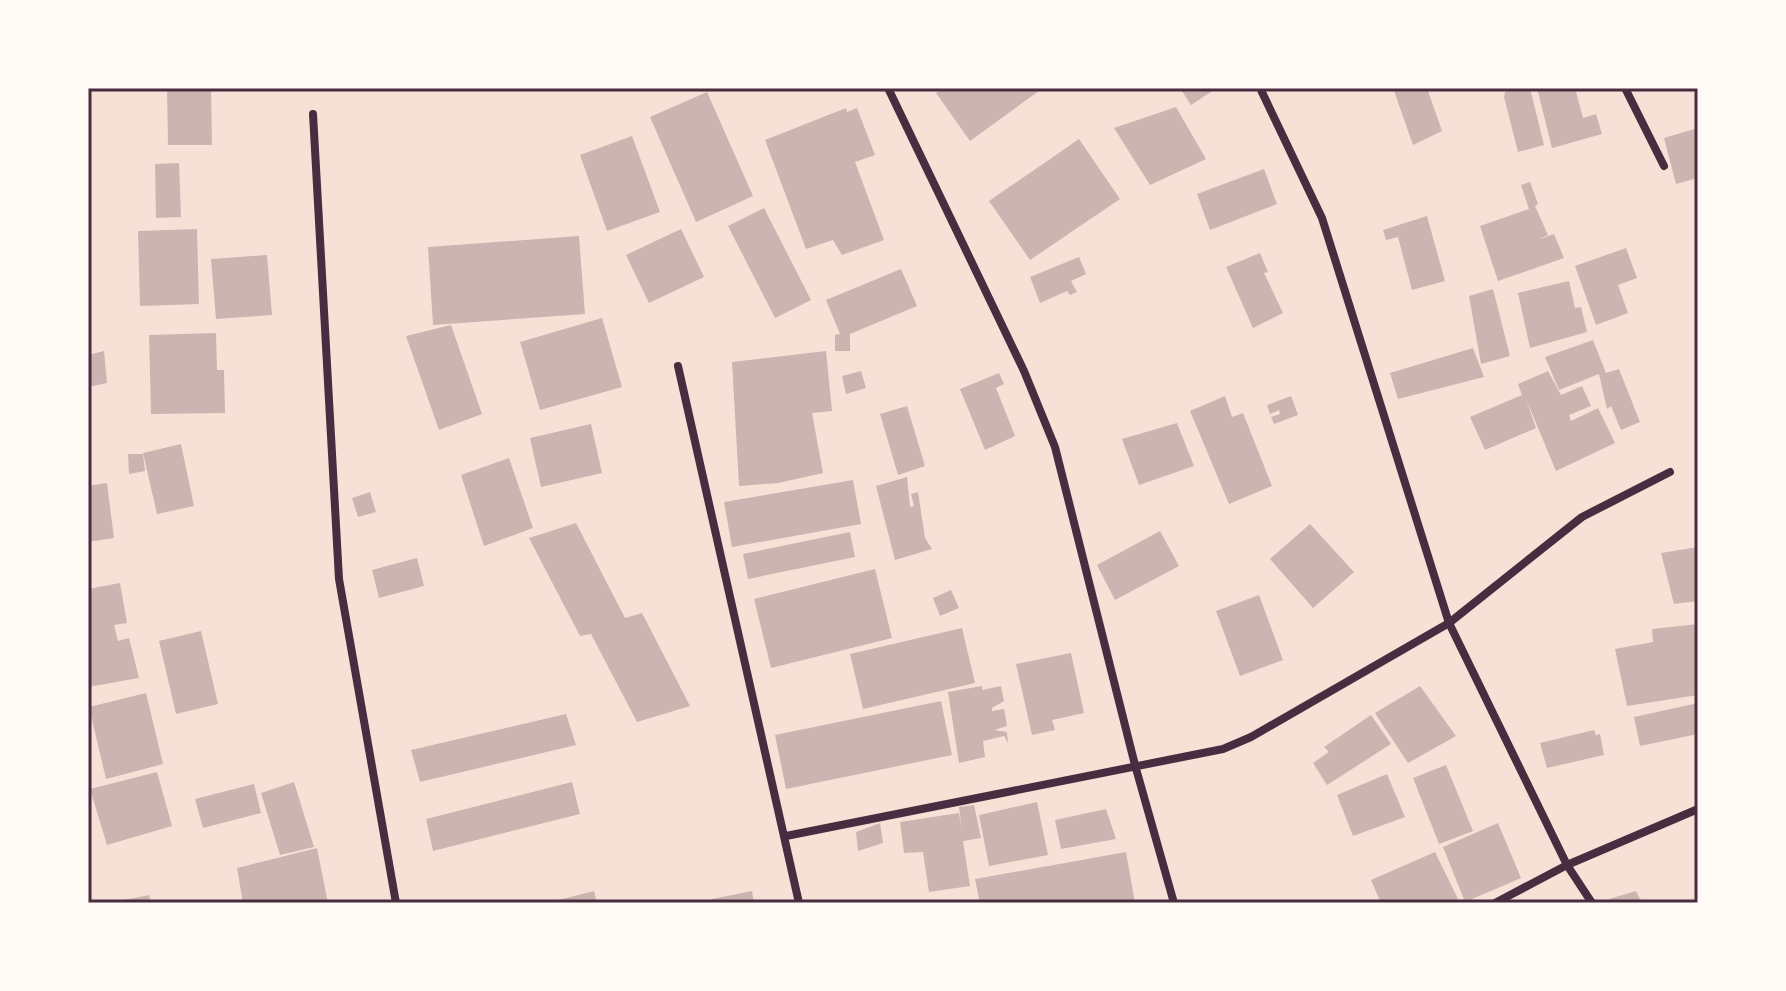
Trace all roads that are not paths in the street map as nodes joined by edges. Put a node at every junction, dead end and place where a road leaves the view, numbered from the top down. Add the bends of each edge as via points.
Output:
1 (888, 88) edge
2 (1260, 88) edge
3 (1625, 88) edge
4 (313, 114) dead end
5 (1664, 166) dead end
6 (678, 366) dead end
7 (1670, 472) dead end
8 (1449, 623) junction
9 (1135, 765) junction
10 (1698, 809) edge
11 (786, 836) junction
12 (1567, 865) junction
13 (396, 903) edge
14 (799, 903) edge
15 (1174, 903) edge
16 (1495, 903) edge
17 (1592, 903) edge

1 - 9 street via 1041,408
2 - 8 street via 1322,218
3 - 5 street
4 - 13 street via 339,579
6 - 11 street
7 - 8 street via 1582,517
8 - 9 street via 1251,737 1196,756
8 - 12 street
9 - 11 street
9 - 15 street
10 - 12 street
11 - 14 street
12 - 16 street
12 - 17 street

